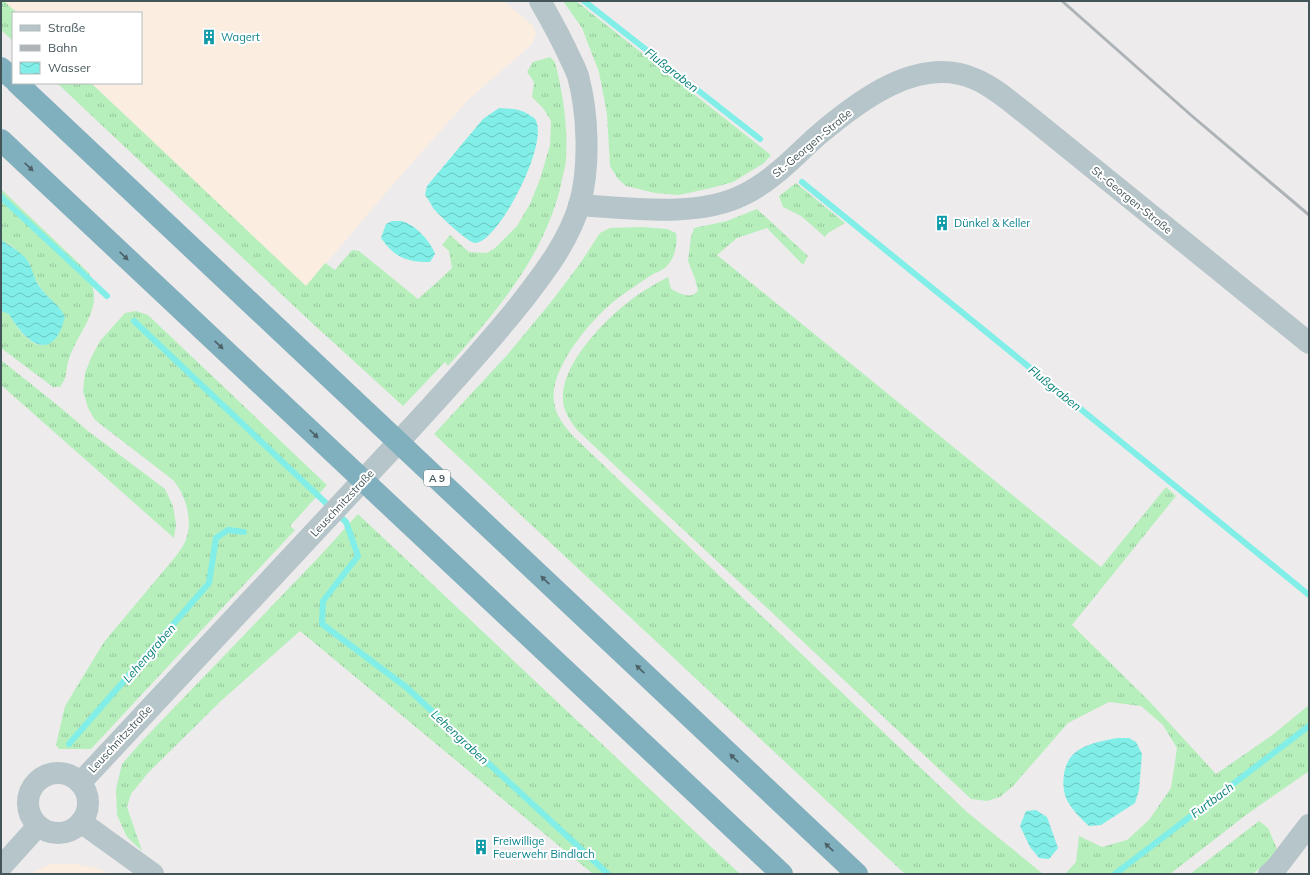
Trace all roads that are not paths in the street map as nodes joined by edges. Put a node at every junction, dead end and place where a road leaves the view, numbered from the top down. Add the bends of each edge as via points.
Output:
1 (540, 1) edge
2 (1, 68) edge
3 (12, 79) edge
4 (18, 84) edge
5 (1, 140) edge
6 (579, 205) junction
7 (1309, 343) edge
8 (80, 783) junction
9 (81, 822) junction
10 (1309, 825) edge
11 (38, 826) junction
12 (1, 867) edge
13 (154, 874) edge
14 (782, 874) edge
15 (857, 874) edge
16 (1269, 874) edge

1 - 6 street via 578,75 585,116 586,163
2 - 3 highway
15 -> 4 highway, A 9
5 -> 14 highway
6 - 7 street, St.-Georgen-Straße via 681,210 722,204 743,195 775,175 817,136 884,87 923,73 958,74 975,79 995,90
6 - 8 street, Leuschnitzstraße via 570,231 559,250 492,340
8 - 9 street, Leuschnitzstraße via 87,795 88,808
8 - 11 street, Leuschnitzstraße via 75,778 58,773 38,780 31,788 27,802 28,812
9 - 11 street via 69,832 58,834 50,833
9 - 13 street
10 - 16 street
11 - 12 street

